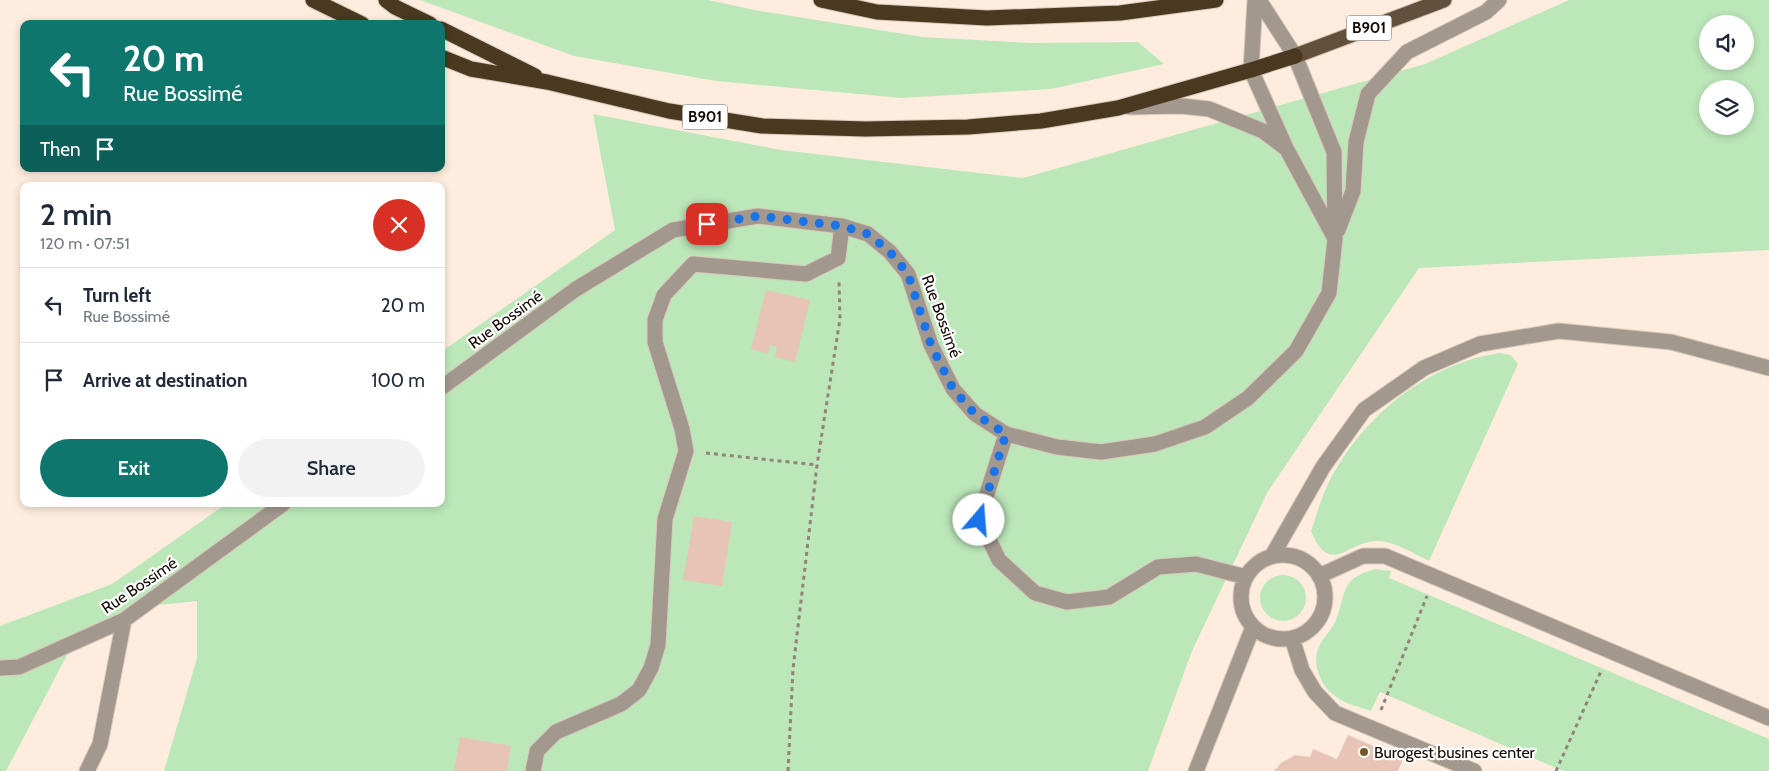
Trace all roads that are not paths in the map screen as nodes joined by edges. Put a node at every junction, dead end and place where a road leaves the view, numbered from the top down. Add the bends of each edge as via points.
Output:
1 (313, 0) edge
2 (386, 0) edge
3 (821, 0) edge
4 (1216, 0) edge
5 (1257, 0) edge
6 (1444, 0) edge
7 (1499, 0) edge
8 (354, 20) edge
9 (422, 20) edge
10 (445, 31) edge
11 (1295, 56) junction
12 (445, 59) edge
13 (1251, 70) junction
14 (547, 82) junction
15 (1118, 108) junction
16 (1286, 148) junction
17 (842, 226) junction
18 (1335, 239) junction
19 (1769, 368) edge
20 (445, 385) edge
21 (1006, 434) junction
22 (279, 507) edge
23 (1272, 556) junction
24 (1319, 576) junction
25 (1246, 577) junction
26 (124, 620) junction
27 (1253, 627) junction
28 (1292, 638) junction
29 (0, 668) edge
30 (1769, 718) edge
31 (87, 771) edge
32 (534, 771) edge
33 (1196, 771) edge
34 (1474, 771) edge

1 - 8 highway
2 - 9 highway
3 - 4 highway via 877,12 987,18 1120,14
5 - 11 street
5 - 13 street
6 - 11 main road, B901
7 - 18 street via 1486,12 1407,52 1368,94 1356,142 1353,190
10 - 14 highway, B901
11 - 13 highway, B901
11 - 18 street via 1334,152
12 - 14 highway, B901 via 471,69
13 - 15 highway, B901
13 - 16 street
14 - 15 highway, B901 via 669,111 762,126 968,127 1041,121
15 - 16 street via 1181,106 1209,109 1263,131
16 - 18 street
17 - 20 street, Rue Bossimé via 758,216 673,230 576,289
17 - 21 street, Rue Bossimé via 868,234 890,252 908,274 931,345 953,389 975,414
17 - 32 street via 838,258 806,274 693,264 664,295 655,320 655,342 686,451 665,519 658,645 639,690 621,704 556,732 537,751
18 - 21 street, Rue Bossimé via 1329,293 1296,351 1248,398 1205,427 1155,444 1101,452
19 - 23 street via 1671,342 1559,331 1480,344 1424,368 1364,410 1322,467
21 - 25 street via 979,520 999,560 1035,593 1066,602 1109,596 1158,567 1196,564
22 - 26 street, Rue Bossimé
23 - 24 street via 1301,559
23 - 25 street via 1259,562
24 - 28 street via 1325,593 1323,608 1307,631
24 - 30 street via 1363,556 1385,556
25 - 27 street via 1241,600
26 - 29 street, Rue Bossimé via 19,667
26 - 31 street via 100,744
27 - 28 street via 1279,639
27 - 33 street
28 - 34 street via 1306,677 1335,713

